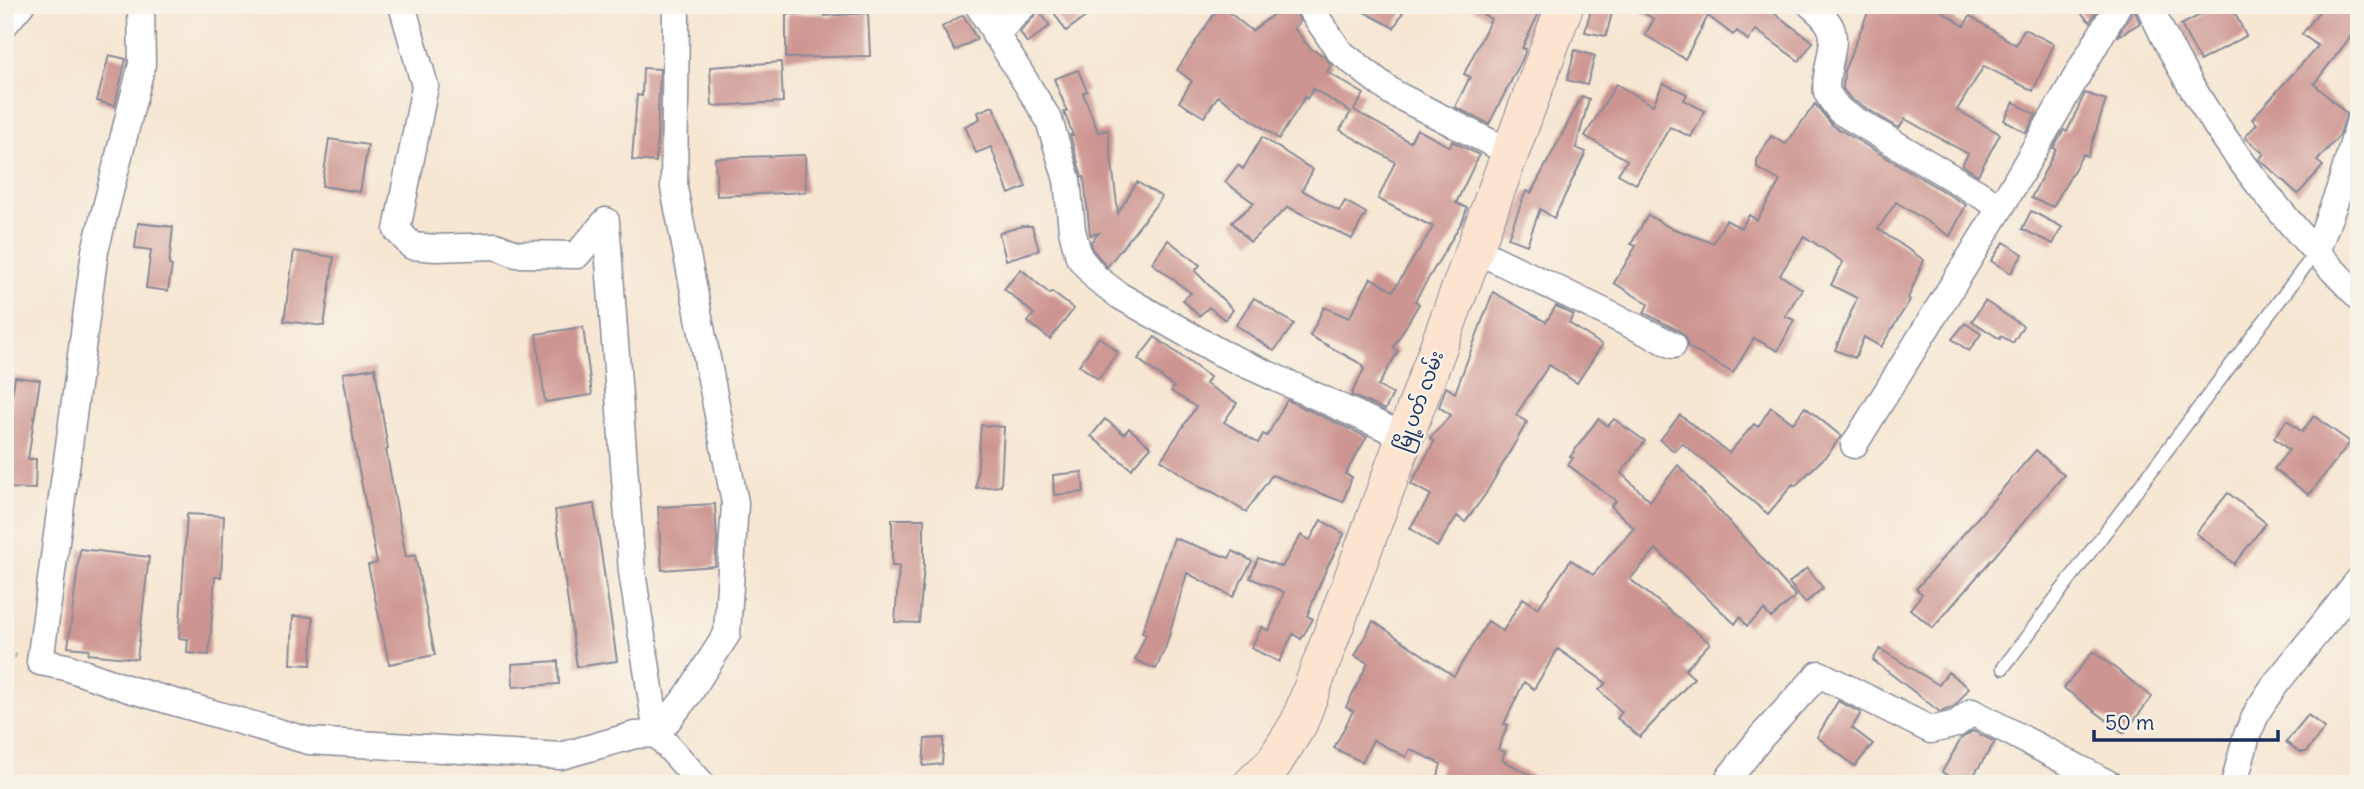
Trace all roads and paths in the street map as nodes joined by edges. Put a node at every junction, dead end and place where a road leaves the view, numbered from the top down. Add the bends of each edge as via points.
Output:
1 (21, 5) edge
2 (141, 5) edge
3 (402, 5) edge
4 (675, 5) edge
5 (978, 5) edge
6 (1024, 5) edge
7 (1308, 5) edge
8 (1565, 5) edge
9 (1811, 5) edge
10 (2118, 5) edge
11 (2149, 5) edge
12 (6, 23) edge
13 (995, 35) junction
14 (2359, 123) edge
15 (1511, 153) junction
16 (2001, 207) junction
17 (1476, 250) junction
18 (2316, 252) junction
19 (2359, 297) edge
20 (1673, 345) dead end
21 (1406, 437) junction
22 (1854, 445) dead end
23 (2359, 580) edge
24 (2003, 668) dead end
25 (657, 734) junction
26 (702, 784) edge
27 (1252, 784) edge
28 (1728, 784) edge
29 (2109, 784) edge
30 (2234, 784) edge

1 - 12 street
2 - 25 street via 142,64 95,251 40,662 309,741 561,756 635,735
3 - 25 street via 425,86 397,230 412,246 496,246 516,254 577,255 606,221 632,572
4 - 25 street via 674,188 735,503 727,634
5 - 13 street
6 - 13 street
7 - 15 street via 1340,52 1392,93
8 - 15 street, မြို့ပတ် လမ်း
9 - 16 street via 1831,28 1835,41 1825,84 1840,111
10 - 16 street
11 - 18 street via 2182,73 2242,166
13 - 21 street via 1049,120 1068,180 1079,257 1096,278 1221,353
14 - 18 street
15 - 17 street, မြို့ပတ် လမ်း
16 - 22 street
17 - 20 street
17 - 21 street, မြို့ပတ် လမ်း
18 - 19 street
18 - 24 lane
21 - 27 street, မြို့ပတ် လမ်း via 1300,723 1273,764
23 - 30 street via 2258,710
25 - 26 street
28 - 29 street via 1762,736 1818,674 1931,730 1956,724 1972,712

